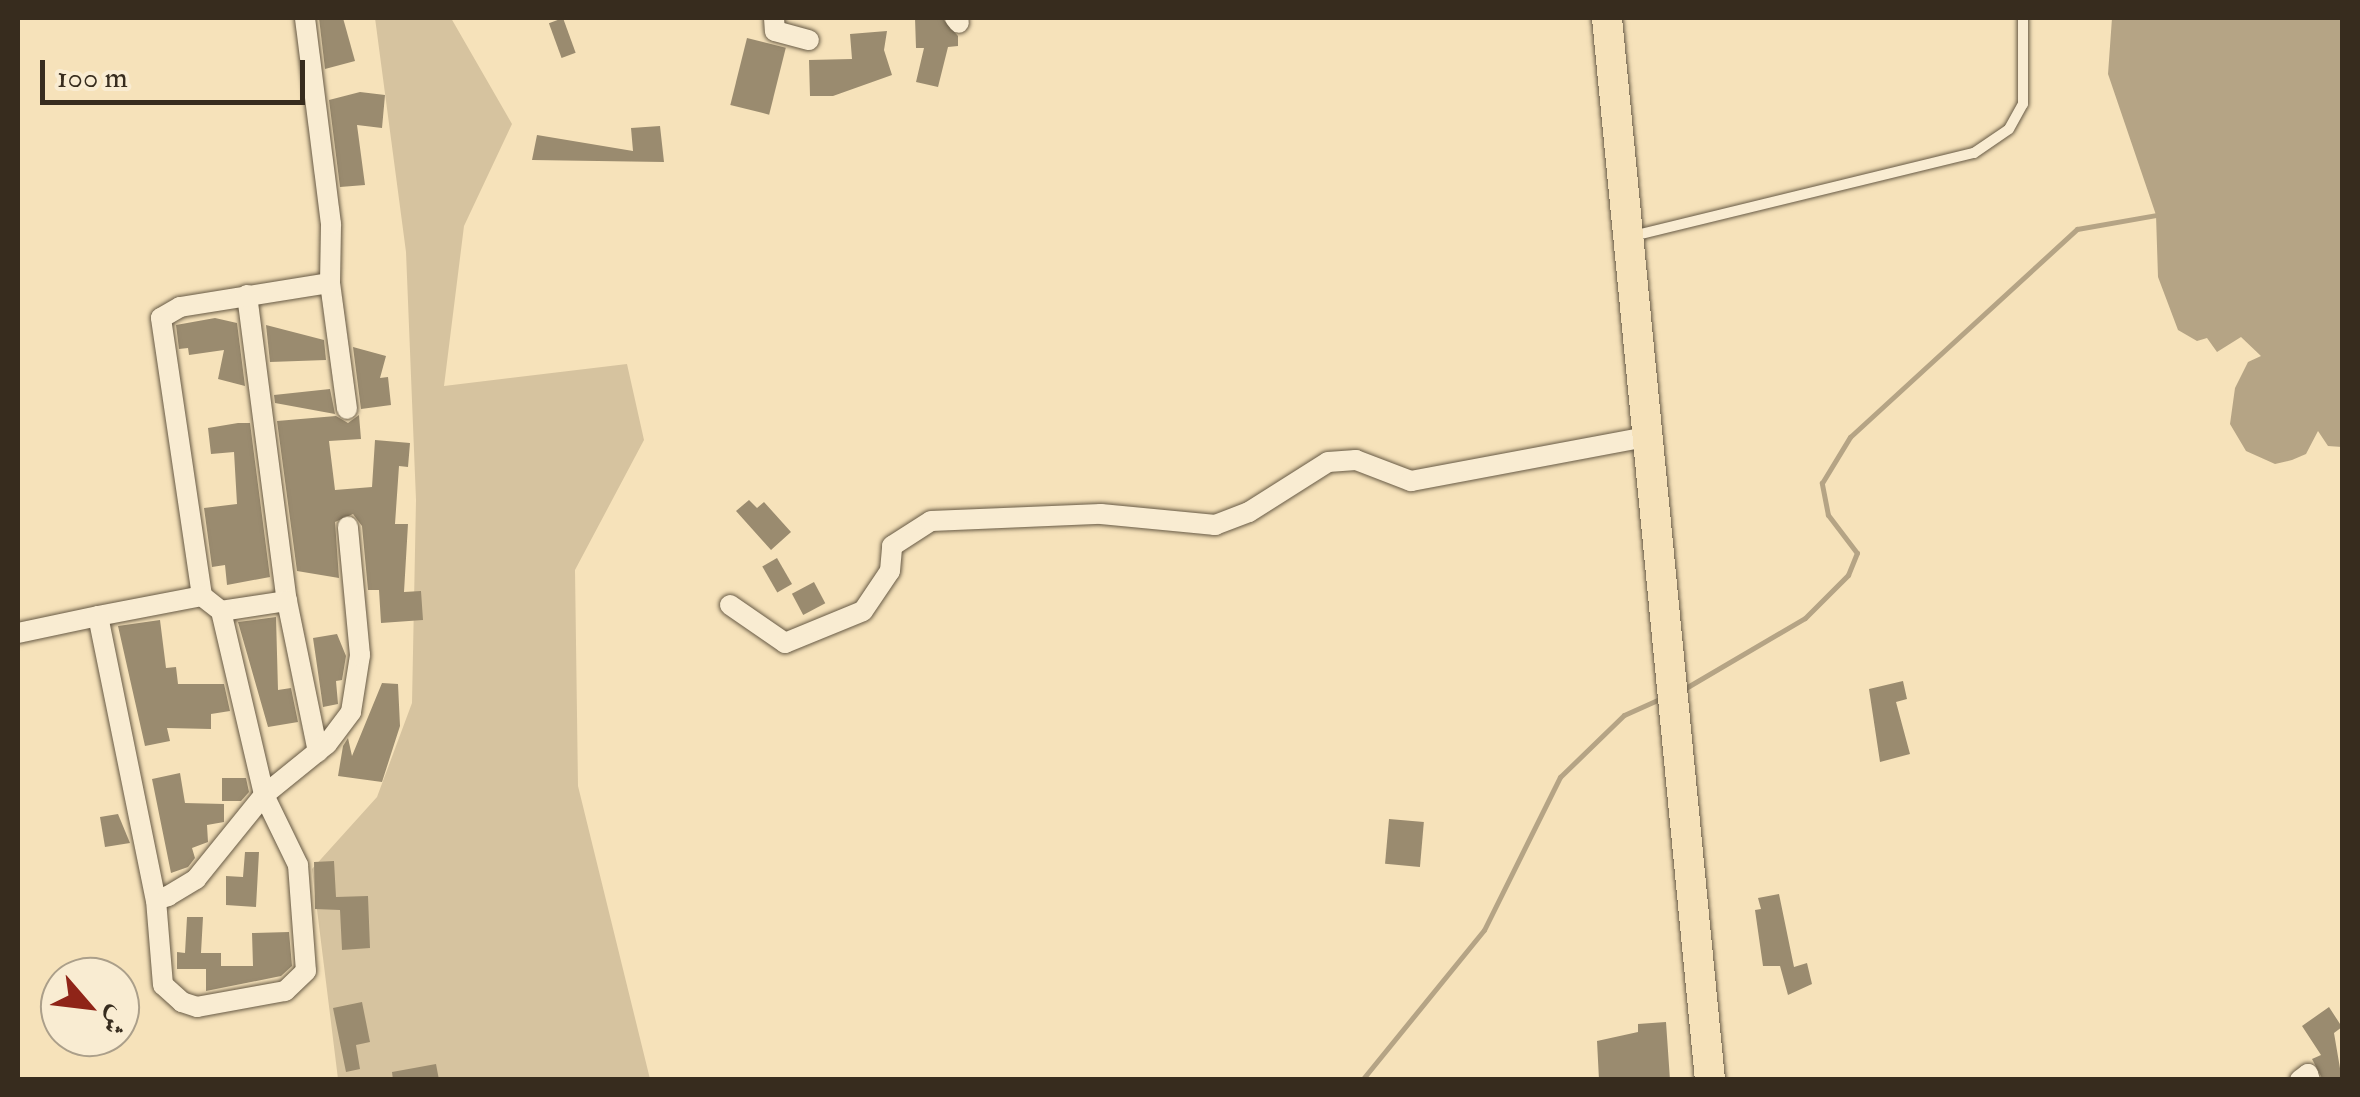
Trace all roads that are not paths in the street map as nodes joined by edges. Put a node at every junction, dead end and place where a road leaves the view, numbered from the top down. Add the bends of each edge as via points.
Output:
1 (305, 18) edge
2 (774, 18) edge
3 (1607, 18) edge
4 (2024, 18) edge
5 (809, 40) dead end
6 (1630, 236) junction
7 (330, 283) junction
8 (247, 295) junction
9 (347, 408) dead end
10 (1651, 436) junction
11 (348, 527) dead end
12 (202, 596) junction
13 (288, 601) junction
14 (730, 605) dead end
15 (221, 612) junction
16 (98, 616) junction
17 (18, 633) edge
18 (318, 752) junction
19 (264, 795) junction
20 (156, 900) junction
21 (1710, 1080) edge
22 (2300, 1080) edge
23 (2310, 1080) edge

1 - 7 street via 331,224
2 - 5 street via 775,31
3 - 6 main road
4 - 6 lane via 2023,104 2010,129 1974,153
6 - 10 main road
7 - 8 street
7 - 9 street
8 - 12 street via 168,311 159,328
8 - 13 street
10 - 14 street via 1411,481 1356,460 1328,462 1214,526 1102,514 932,521 892,546 890,572 863,611 785,642
10 - 21 main road via 1667,684
11 - 18 street via 360,655 357,694
12 - 15 street
12 - 16 street
13 - 15 street
13 - 18 street
15 - 19 street
16 - 17 street
16 - 20 street
18 - 19 street
19 - 20 street via 196,879
19 - 20 street via 298,865 308,943 300,980 285,991 197,1007 170,996 158,963
22 - 23 street via 2308,1074

